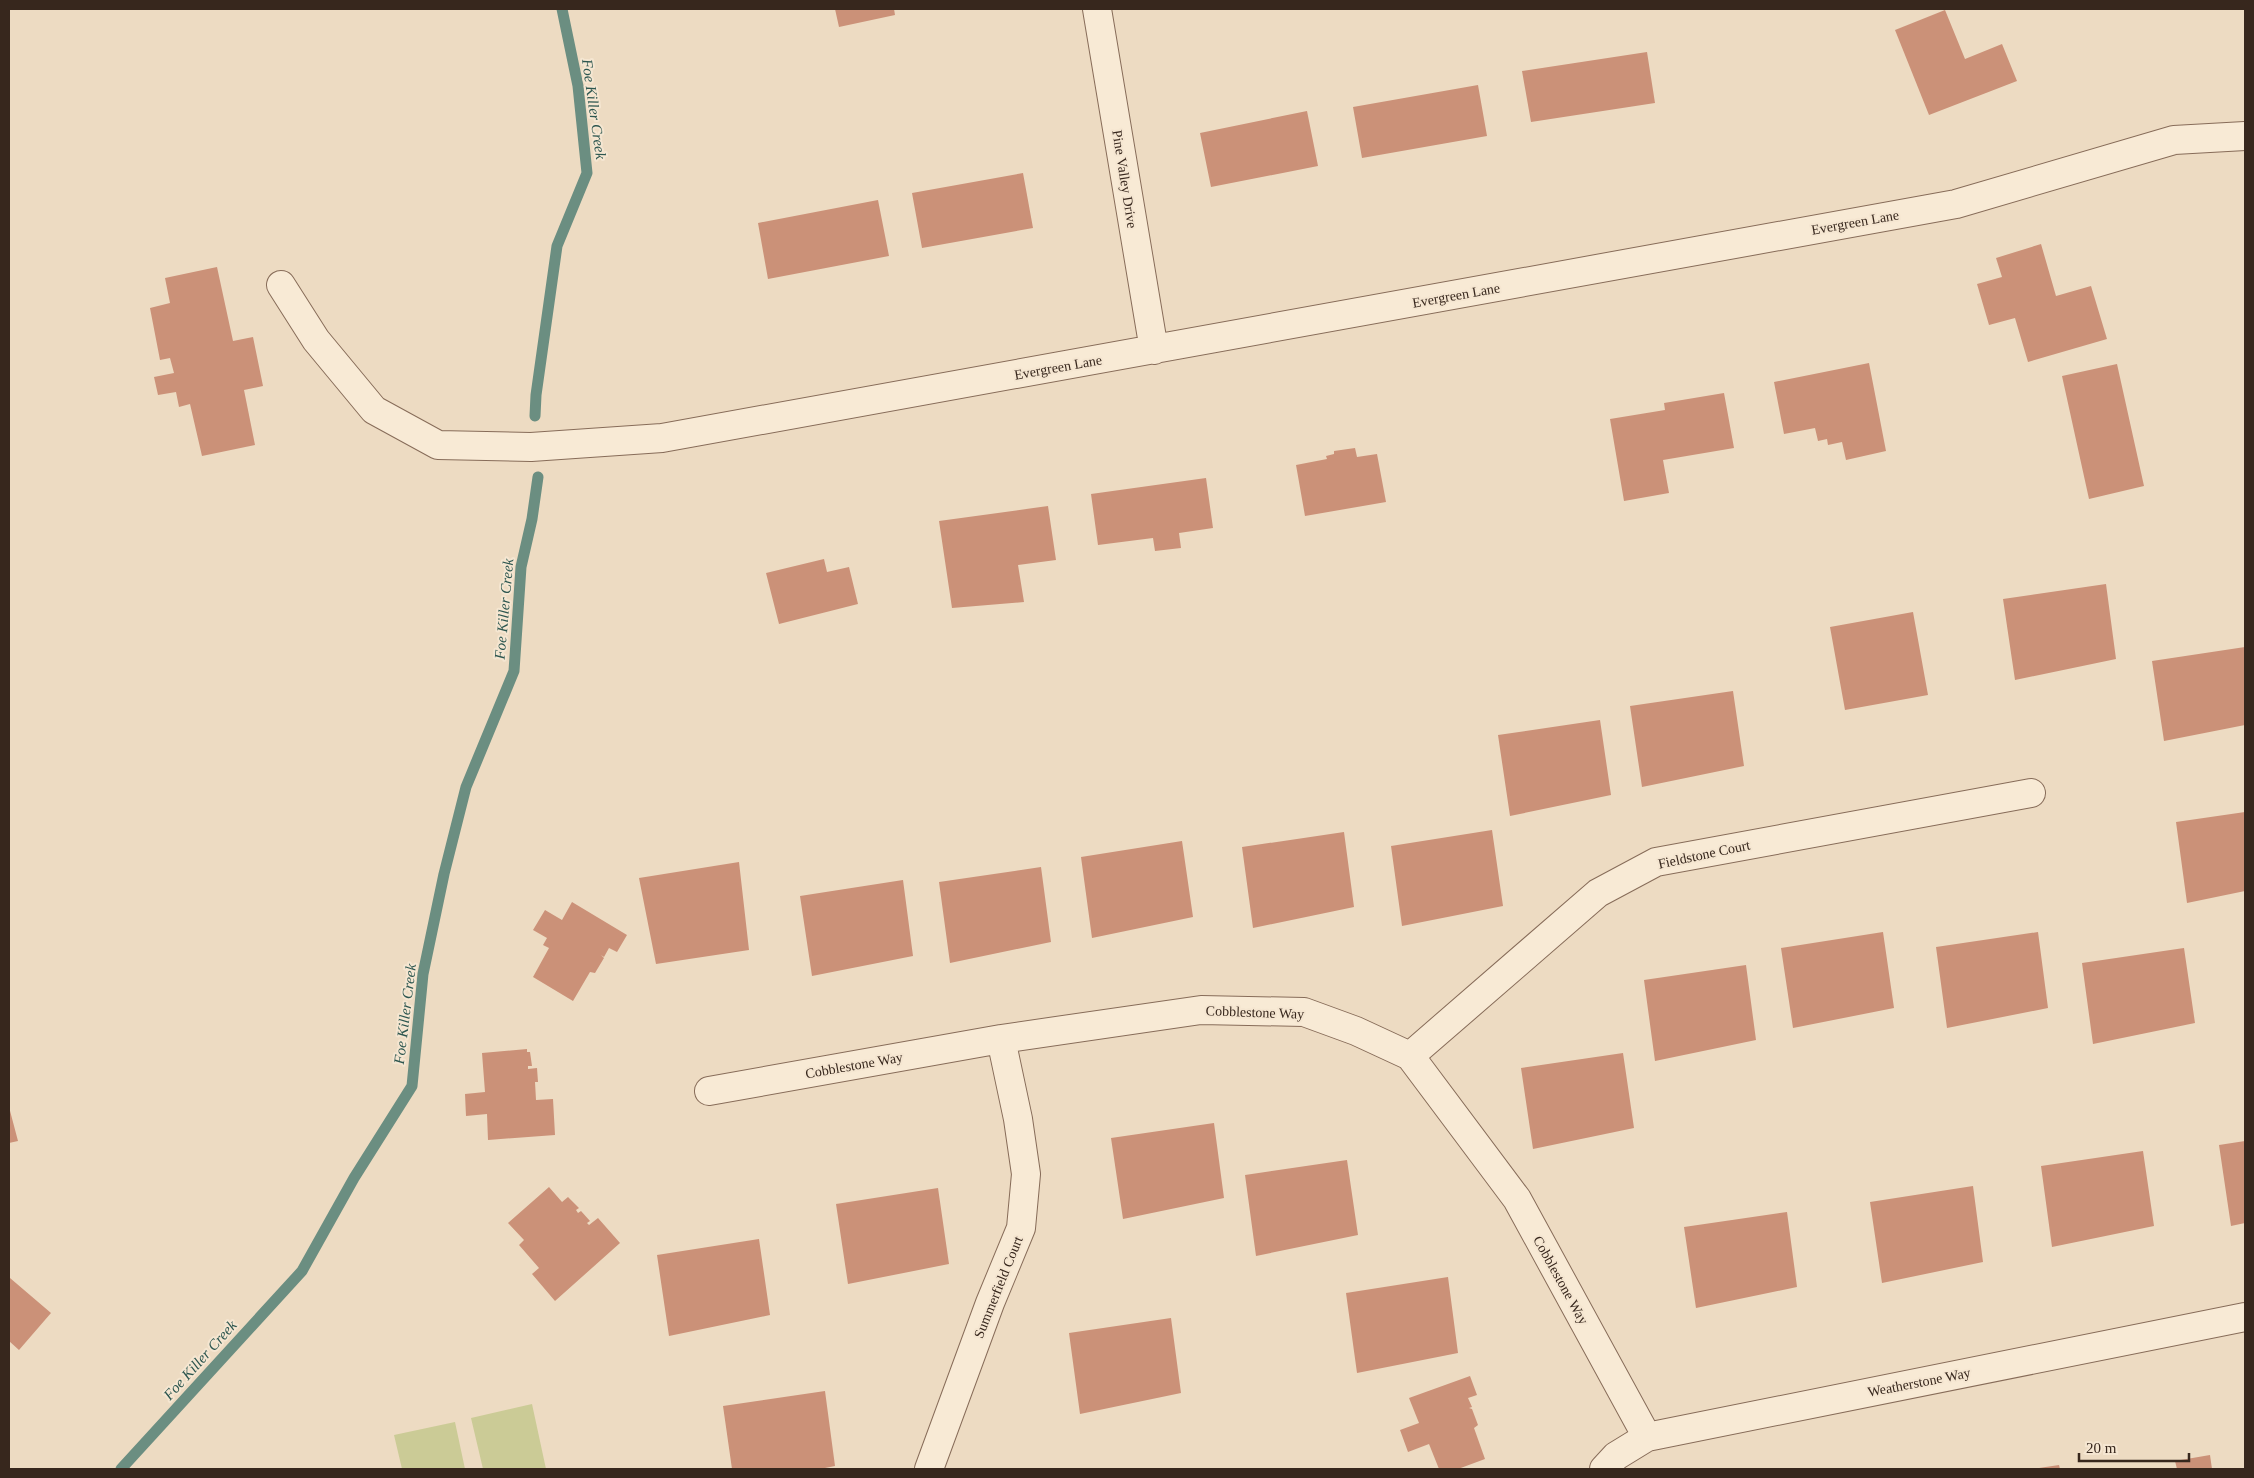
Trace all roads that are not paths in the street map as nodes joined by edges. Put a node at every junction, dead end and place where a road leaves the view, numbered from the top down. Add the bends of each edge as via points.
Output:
1 (1096, 9) edge
2 (2245, 136) edge
3 (281, 285) dead end
4 (1154, 350) junction
5 (2031, 793) dead end
6 (1001, 1039) junction
7 (1410, 1056) junction
8 (708, 1091) dead end
9 (2245, 1317) edge
10 (1647, 1436) junction
11 (929, 1469) edge
12 (1604, 1469) edge

1 - 4 street, Pine Valley Drive
2 - 4 street, Evergreen Lane via 2174,140 1956,204
3 - 4 street, Evergreen Lane via 316,340 374,410 438,445 530,448 662,438
5 - 7 street, Fieldstone Court via 1656,862 1598,893
6 - 7 street, Cobblestone Way via 1201,1010 1304,1012
6 - 8 street, Cobblestone Way
6 - 11 street, Summerfield Court via 1026,1174 1021,1228
7 - 10 street, Cobblestone Way via 1517,1199
9 - 10 street, Weatherstone Way
10 - 12 street, Weatherstone Way via 1616,1456

